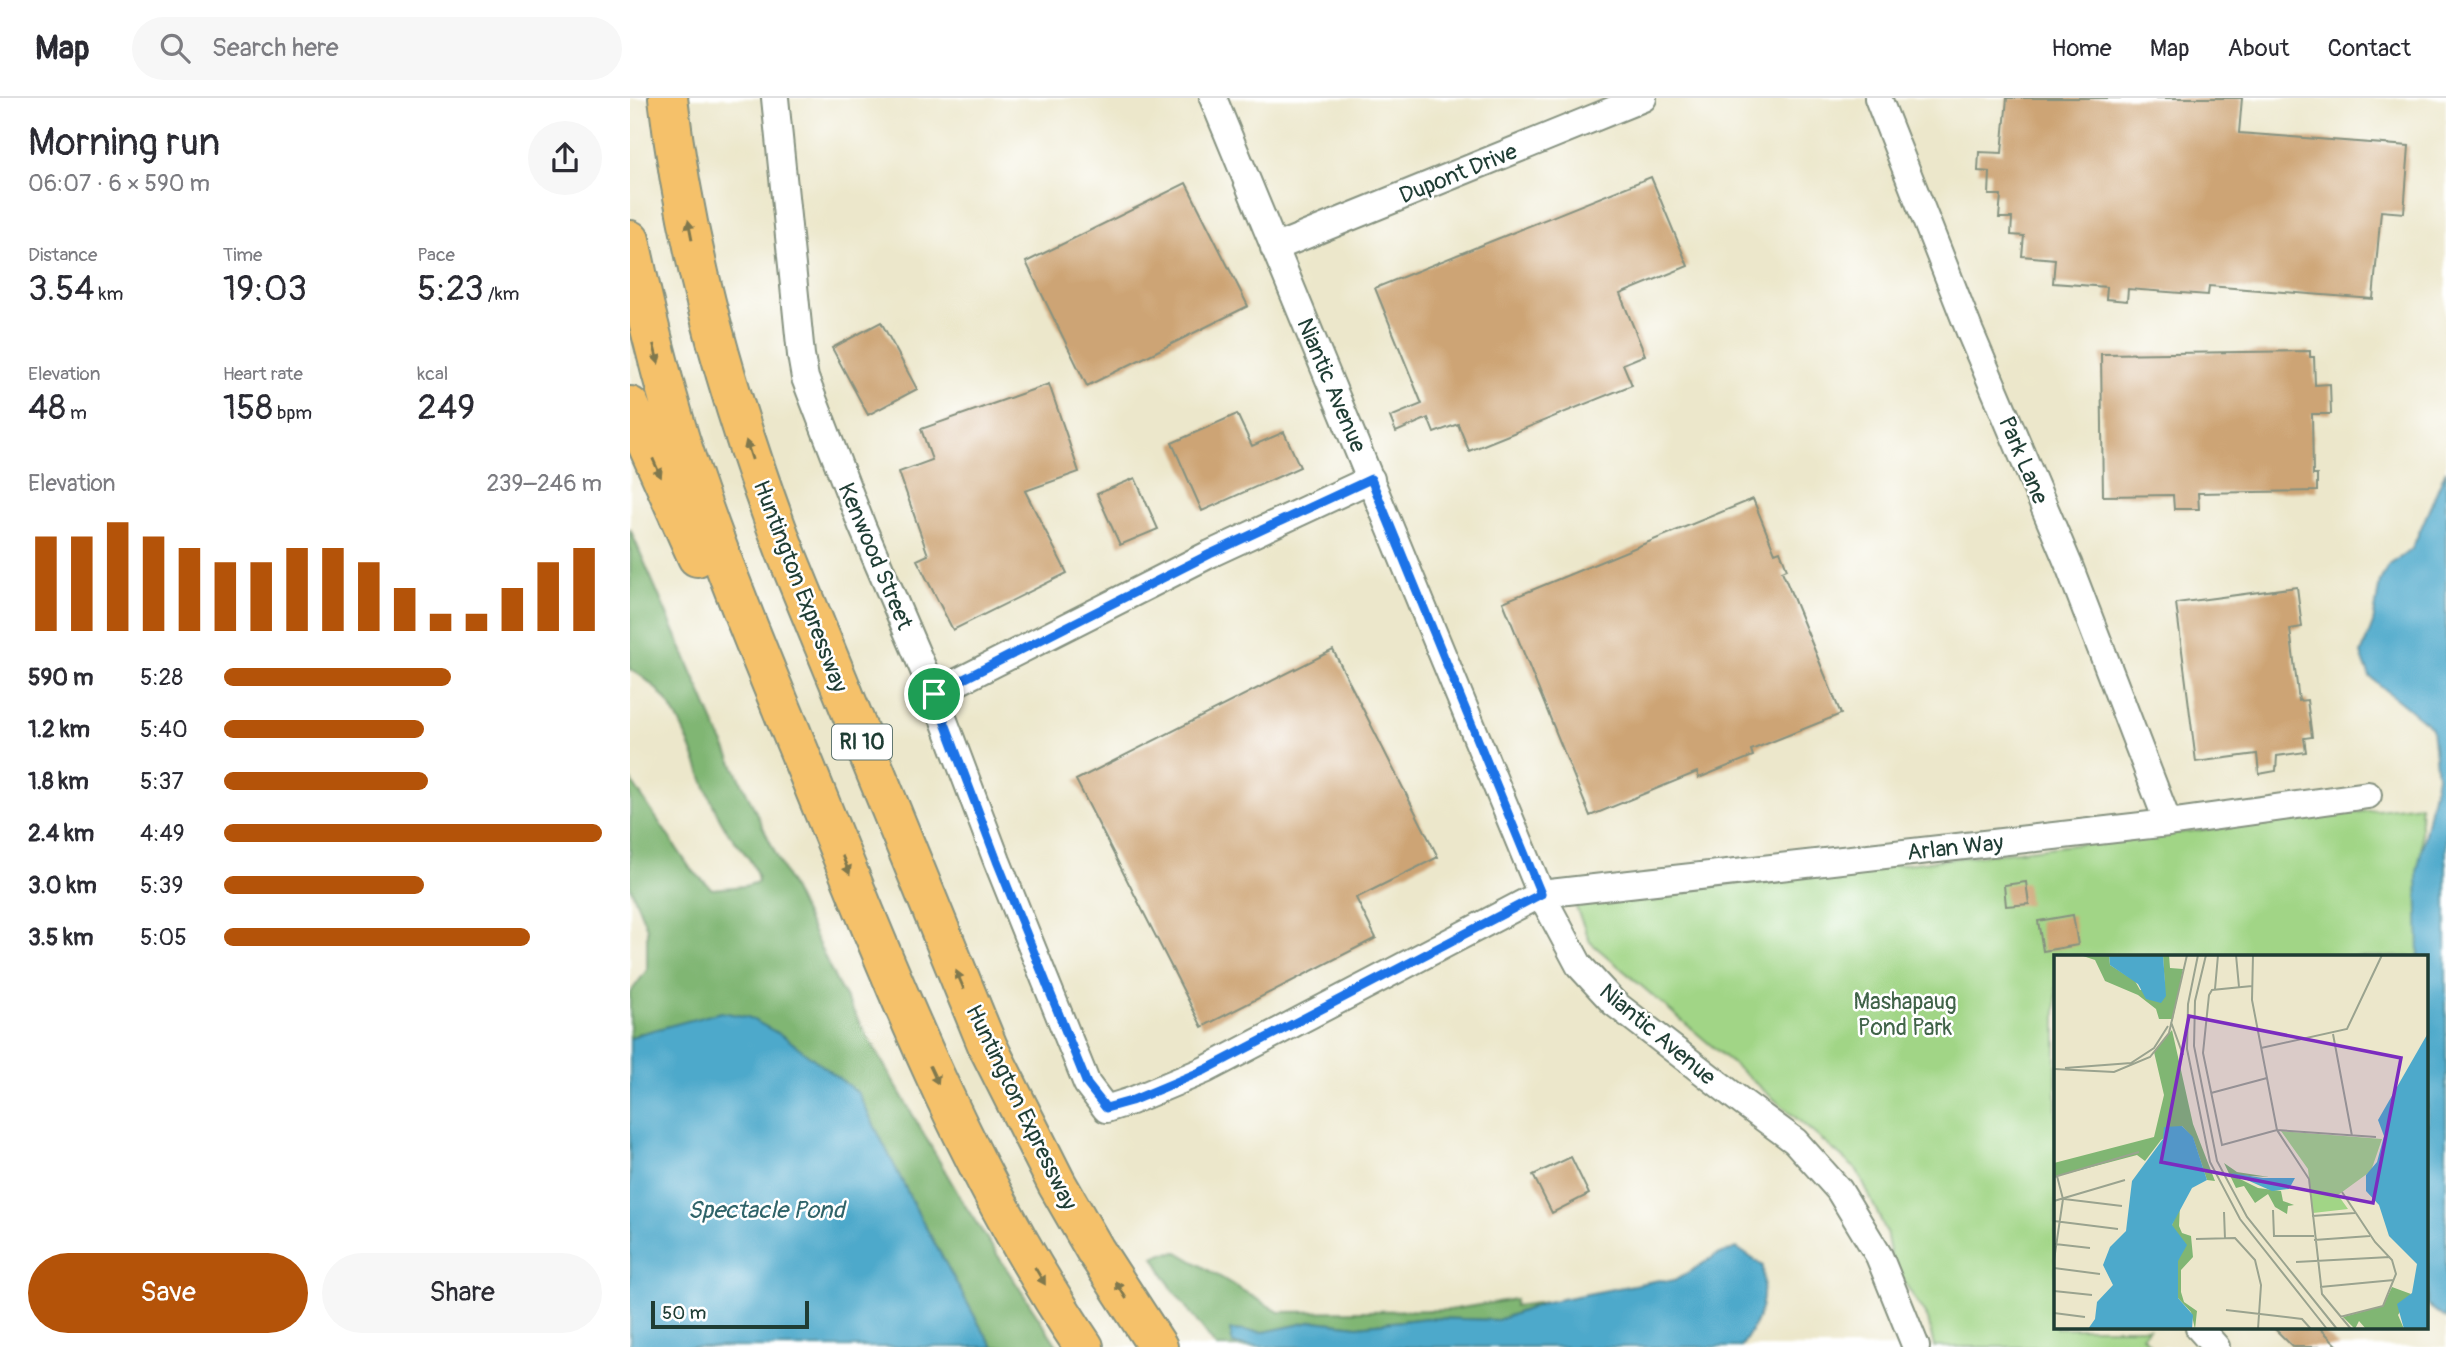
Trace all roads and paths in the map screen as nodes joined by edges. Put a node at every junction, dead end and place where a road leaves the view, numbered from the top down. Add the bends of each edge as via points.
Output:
1 (668, 98) edge
2 (775, 98) edge
3 (1213, 98) edge
4 (1643, 98) edge
5 (1878, 98) edge
6 (630, 240) edge
7 (1274, 248) junction
8 (630, 405) edge
9 (1371, 479) junction
10 (934, 694) junction
11 (2368, 795) dead end
12 (827, 819) junction
13 (2168, 823) junction
14 (1541, 894) junction
15 (2201, 1330) edge
16 (1084, 1347) edge
17 (1158, 1347) edge
18 (1916, 1347) edge
19 (2216, 1347) edge

17 -> 1 highway, Huntington Expressway / RI 10 via 1057,1184 988,1047 781,541 714,335 683,198
2 - 10 street, Kenwood Street via 805,378
3 - 7 street, Niantic Avenue
4 - 7 street, Dupont Drive
5 - 13 street, Park Lane via 2068,563
6 -> 12 highway, RI 10 via 661,371 700,498
7 - 9 street, Niantic Avenue
8 -> 12 highway via 739,653
9 - 10 street via 1210,554
9 - 14 street, Niantic Avenue
10 - 14 street, Kenwood Street via 1087,1084 1106,1108 1205,1070
11 - 13 street, Arlan Way
12 -> 16 highway, RI 10 via 963,1137 1024,1250
13 - 14 street, Arlan Way
14 - 18 street, Niantic Avenue via 1579,965 1614,1003 1795,1141 1839,1190 1879,1256
15 - 19 street

